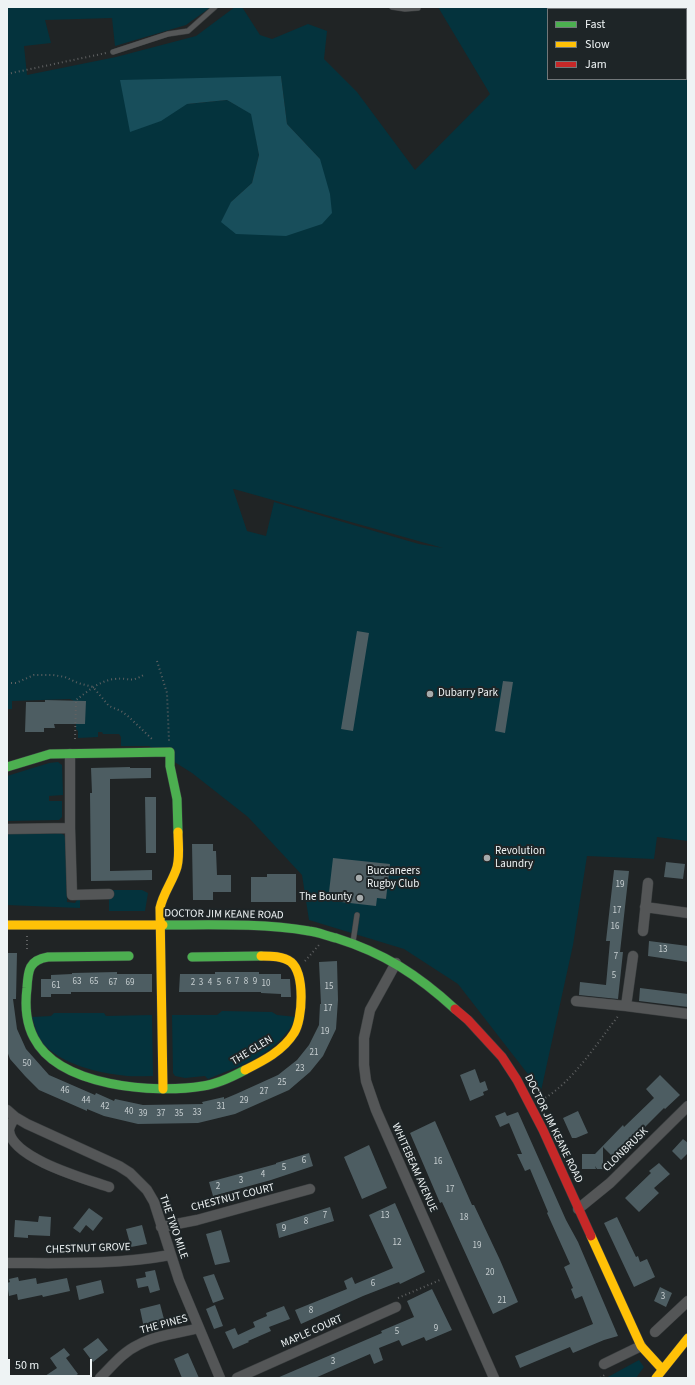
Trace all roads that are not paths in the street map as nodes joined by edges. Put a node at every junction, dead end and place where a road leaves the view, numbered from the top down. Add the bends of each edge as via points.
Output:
1 (215, 7) edge
2 (392, 7) edge
3 (418, 8) edge
4 (113, 52) road end
5 (70, 754) junction
6 (7, 767) edge
7 (70, 828) junction
8 (7, 829) edge
9 (648, 883) dead end
10 (109, 894) dead end
11 (645, 907) junction
12 (688, 913) edge
13 (357, 915) dead end
14 (7, 925) edge
15 (160, 926) junction
16 (643, 931) dead end
17 (353, 943) junction
18 (129, 956) dead end
19 (633, 956) dead end
20 (192, 957) dead end
21 (396, 963) junction
22 (576, 1001) dead end
23 (626, 1006) junction
24 (688, 1014) edge
25 (163, 1089) junction
26 (688, 1106) edge
27 (7, 1110) edge
28 (15, 1117) junction
29 (109, 1187) dead end
30 (310, 1189) dead end
31 (578, 1209) junction
32 (161, 1228) junction
33 (170, 1255) junction
34 (7, 1263) edge
35 (688, 1301) edge
36 (396, 1307) road end
37 (199, 1328) junction
38 (655, 1332) dead end
39 (688, 1338) edge
40 (641, 1346) junction
41 (604, 1364) dead end
42 (662, 1369) junction
43 (100, 1378) edge
44 (220, 1378) edge
45 (237, 1378) edge
46 (494, 1378) edge
47 (656, 1378) edge

1 - 4 lane via 188,31 168,34
2 - 3 lane
5 - 6 street via 50,754
5 - 7 street
5 - 15 street via 165,752 177,799 178,861 162,898
7 - 8 street
7 - 10 street via 72,895
9 - 11 street
11 - 12 street
11 - 16 street
13 - 17 lane
14 - 15 street, DOCTOR JIM KEANE ROAD
15 - 17 street, DOCTOR JIM KEANE ROAD via 277,927 311,931
15 - 25 street
17 - 21 street, DOCTOR JIM KEANE ROAD
18 - 25 street, THE GLEN via 39,959 31,964 27,976 27,1016 35,1040 61,1065 80,1075 105,1083
19 - 23 street
20 - 25 street, THE GLEN via 277,957 294,964 299,978 301,999 297,1028 284,1046 262,1061 219,1082 197,1087
21 - 31 street, DOCTOR JIM KEANE ROAD via 431,987 468,1020 502,1057 543,1130
21 - 46 street, WHITEBEAM AVENUE via 370,1010 364,1038 366,1081 376,1110
22 - 23 street
23 - 24 street
26 - 31 street, CLONBRUSK via 610,1183
27 - 28 street, THE TWO MILE
28 - 29 street via 10,1132 19,1147 32,1157
28 - 32 street, THE TWO MILE via 130,1173 147,1190 154,1202
30 - 32 street, CHESTNUT COURT
31 - 40 street, DOCTOR JIM KEANE ROAD
32 - 33 street, THE TWO MILE
33 - 34 street, CHESTNUT GROVE via 126,1261
33 - 37 street, THE TWO MILE
35 - 38 street
36 - 45 street, MAPLE COURT
37 - 43 street, THE PINES via 139,1344 125,1353
37 - 44 street, THE TWO MILE
39 - 42 street
40 - 41 street
40 - 42 street, DOCTOR JIM KEANE ROAD
42 - 47 street

